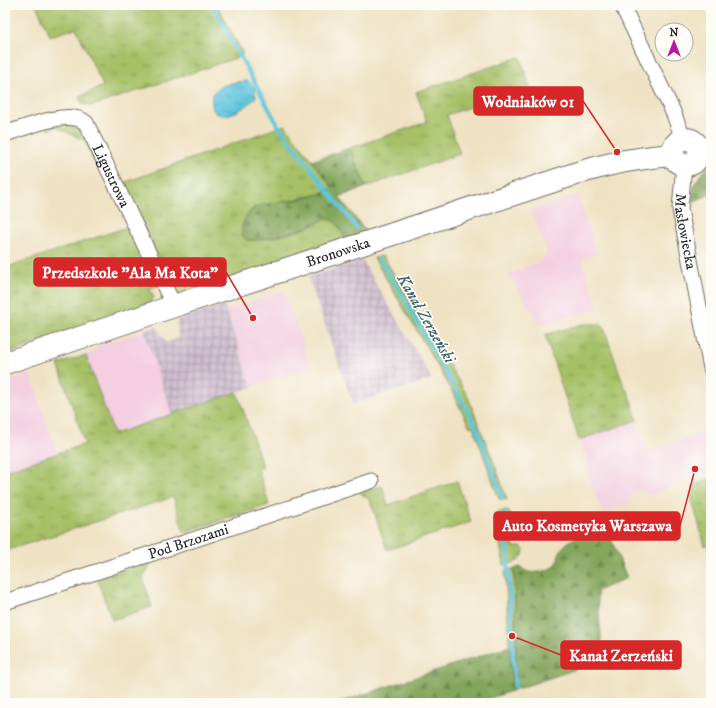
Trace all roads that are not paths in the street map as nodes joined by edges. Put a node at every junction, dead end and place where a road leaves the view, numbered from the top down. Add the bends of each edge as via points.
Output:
1 (622, 5) edge
2 (5, 134) edge
3 (690, 148) edge
4 (174, 306) junction
5 (5, 363) edge
6 (711, 368) edge
7 (371, 481) dead end
8 (5, 602) edge

1 - 3 street
2 - 4 street, Ligustrowa via 62,117 76,117 86,123
3 - 4 street, Bronowska via 588,170
3 - 6 street, Masłowiecka via 680,209
4 - 5 street, Bronowska
7 - 8 street, Pod Brzozami

